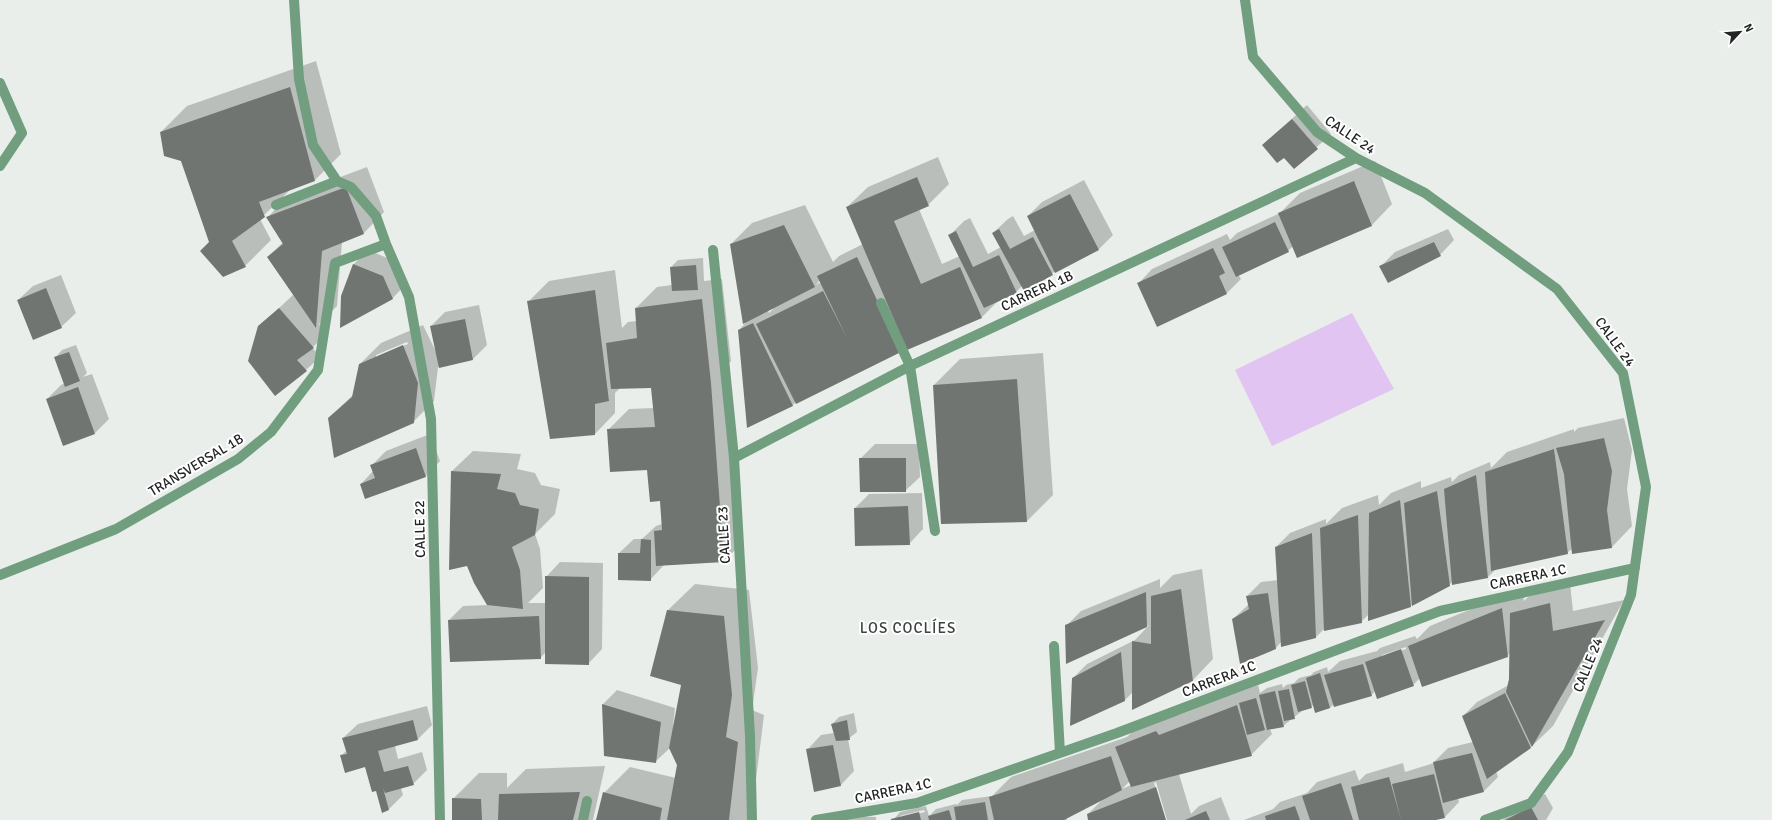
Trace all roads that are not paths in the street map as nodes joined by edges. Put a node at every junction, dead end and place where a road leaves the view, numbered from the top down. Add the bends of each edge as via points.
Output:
1 (294, 0) edge
2 (1245, 0) edge
3 (0, 83) edge
4 (1356, 158) junction
5 (0, 166) edge
6 (337, 181) junction
7 (276, 205) dead end
8 (386, 244) junction
9 (712, 250) dead end
10 (881, 303) dead end
11 (910, 366) junction
12 (734, 458) junction
13 (935, 531) dead end
14 (1634, 568) junction
15 (0, 575) edge
16 (1054, 646) dead end
17 (1060, 753) junction
18 (587, 801) dead end
19 (440, 820) edge
20 (583, 820) edge
21 (752, 820) edge
22 (816, 820) edge
23 (1485, 820) edge

1 - 6 street via 299,79 313,145
2 - 4 street, CALLE 24 via 1254,57 1317,132
3 - 5 street via 22,133
4 - 11 street, CARRERA 1B
4 - 14 street, CALLE 24 via 1425,193 1557,289 1623,373 1646,487
6 - 7 street
6 - 8 street, CALLE 22 via 351,187 376,216
8 - 15 street, TRANSVERSAL 1B via 335,263 318,370 271,432 238,459 116,529
8 - 19 street, CALLE 22 via 409,297 431,419
9 - 12 street, CALLE 23
10 - 11 street
11 - 12 street, CARRERA 1B
11 - 13 street
12 - 21 street, CALLE 23 via 750,736
14 - 17 street, CARRERA 1C via 1440,611
14 - 23 street, CALLE 24 via 1631,595 1568,752 1531,803
16 - 17 street
17 - 22 street, CARRERA 1C via 916,803
18 - 20 street

